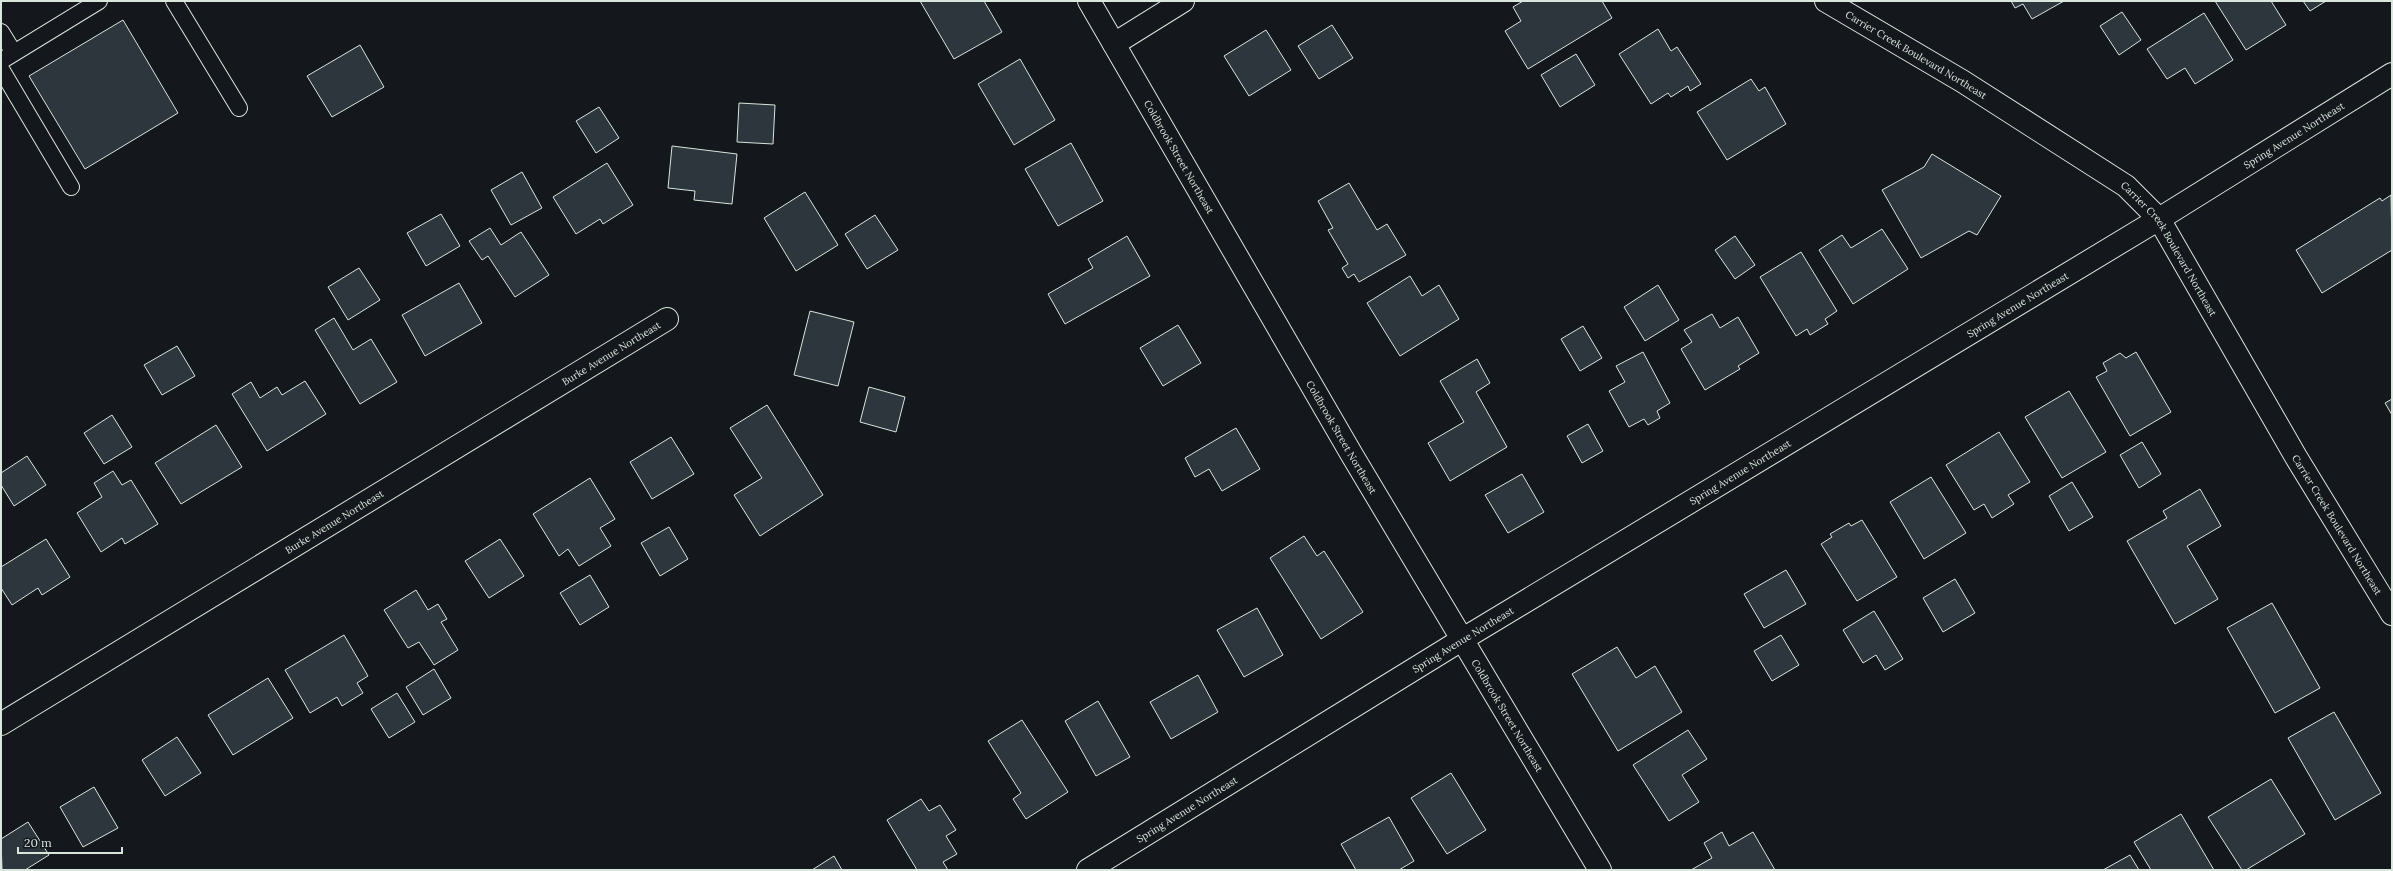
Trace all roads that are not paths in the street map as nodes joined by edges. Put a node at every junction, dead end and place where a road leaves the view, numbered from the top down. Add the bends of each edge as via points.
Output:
1 (99, 1) edge
2 (174, 1) edge
3 (1089, 1) edge
4 (1183, 1) edge
5 (1826, 1) edge
6 (1, 32) edge
7 (1114, 44) junction
8 (7, 57) edge
9 (1, 69) edge
10 (2392, 74) edge
11 (239, 108) dead end
12 (71, 187) dead end
13 (2159, 219) junction
14 (667, 319) dead end
15 (2392, 614) edge
16 (1463, 639) junction
17 (1, 724) edge
18 (1088, 870) edge
19 (1600, 870) edge

1 - 8 lane
2 - 11 lane
3 - 7 street, Coldbrook Street Northeast
4 - 7 street
5 - 13 street, Carrier Creek Boulevard Northeast via 1962,81 2126,186
6 - 8 lane
7 - 16 street, Coldbrook Street Northeast via 1349,449
9 - 12 lane
10 - 13 street, Spring Avenue Northeast
13 - 15 street, Carrier Creek Boulevard Northeast via 2296,457
13 - 16 street, Spring Avenue Northeast
14 - 17 street, Burke Avenue Northeast
16 - 18 street, Spring Avenue Northeast
16 - 19 street, Coldbrook Street Northeast

